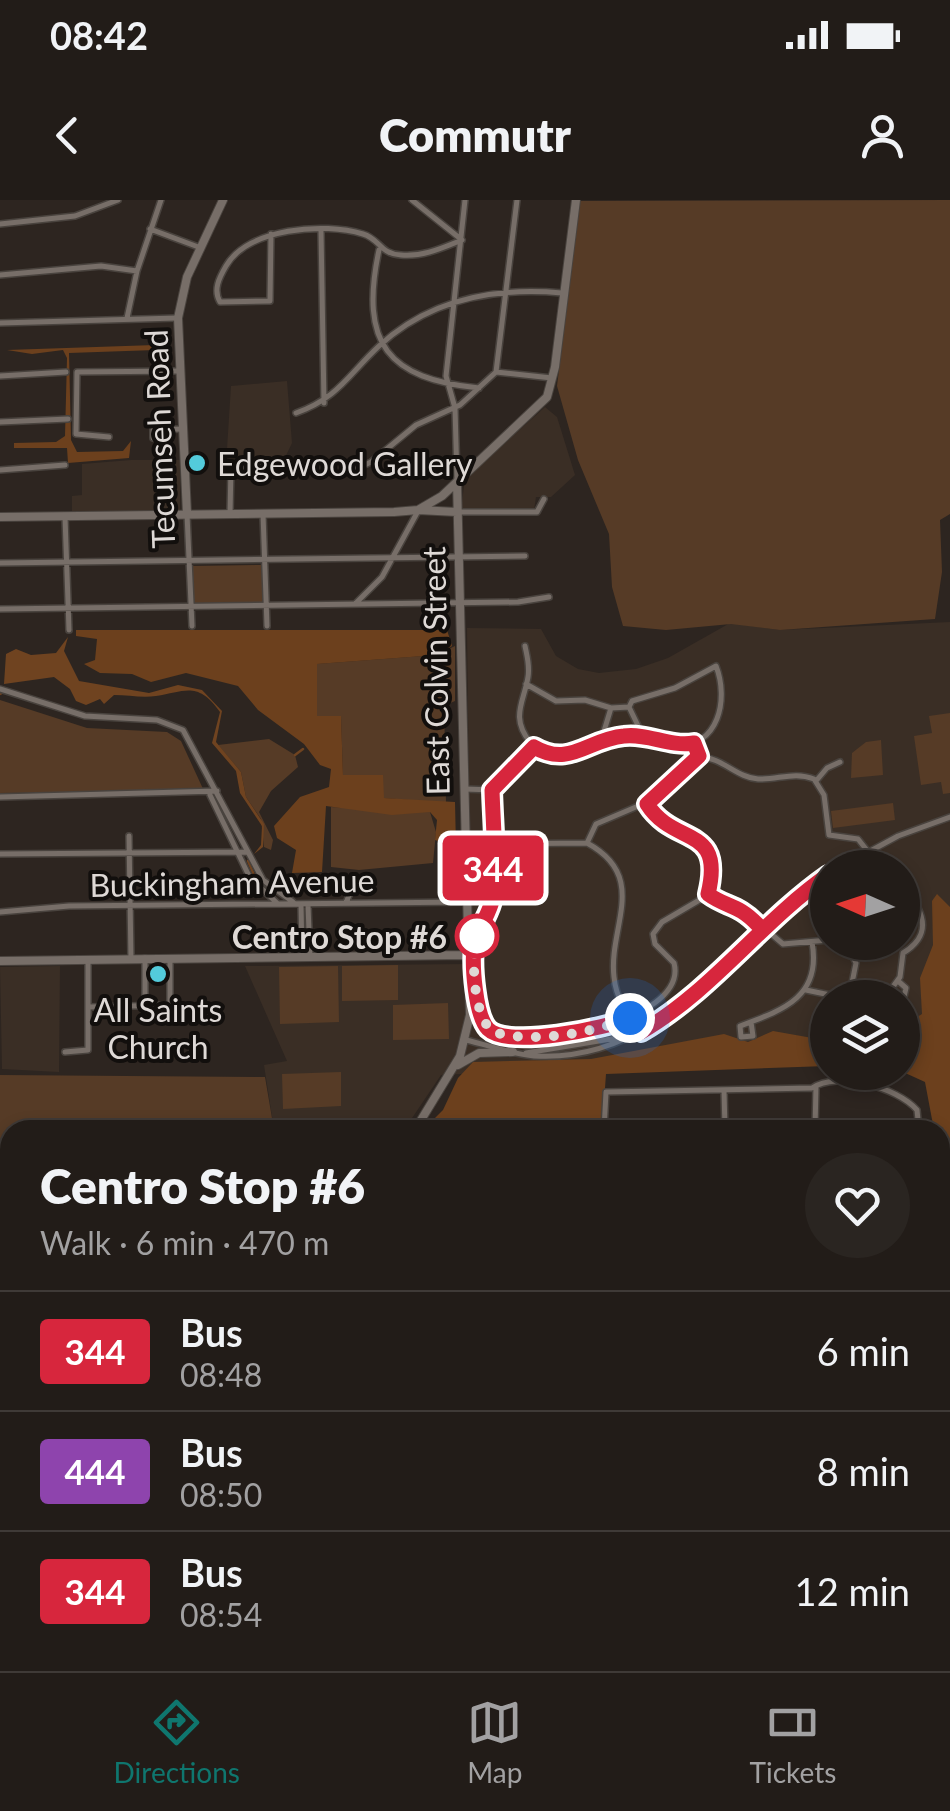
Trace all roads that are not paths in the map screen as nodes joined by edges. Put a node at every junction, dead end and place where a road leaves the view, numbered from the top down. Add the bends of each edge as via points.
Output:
1 (118, 200) edge
2 (160, 200) edge
3 (223, 200) edge
4 (412, 200) edge
5 (465, 200) edge
6 (518, 200) edge
7 (576, 200) edge
8 (0, 224) edge
9 (150, 229) junction
10 (321, 231) junction
11 (271, 234) junction
12 (462, 240) junction
13 (200, 248) junction
14 (379, 249) junction
15 (137, 271) junction
16 (0, 275) edge
17 (507, 292) junction
18 (562, 293) junction
19 (454, 301) junction
20 (128, 318) junction
21 (178, 318) junction
22 (0, 323) edge
23 (383, 342) junction
24 (179, 371) junction
25 (66, 372) dead end
26 (496, 372) junction
27 (0, 376) edge
28 (553, 378) junction
29 (449, 385) junction
30 (479, 388) junction
31 (324, 403) junction
32 (455, 408) junction
33 (296, 413) dead end
34 (68, 419) dead end
35 (0, 422) edge
36 (182, 429) junction
37 (167, 430) dead end
38 (109, 437) dead end
39 (65, 465) dead end
40 (264, 466) dead end
41 (0, 470) edge
42 (352, 471) dead end
43 (457, 482) junction
44 (544, 499) dead end
45 (418, 510) junction
46 (457, 512) junction
47 (187, 514) junction
48 (230, 514) junction
49 (263, 514) junction
50 (65, 516) junction
51 (0, 517) edge
52 (525, 556) dead end
53 (458, 557) junction
54 (393, 558) junction
55 (264, 560) junction
56 (189, 561) junction
57 (67, 562) junction
58 (0, 563) edge
59 (549, 598) dead end
60 (356, 603) junction
61 (459, 603) junction
62 (265, 605) junction
63 (191, 606) junction
64 (0, 608) edge
65 (68, 608) junction
66 (192, 626) dead end
67 (267, 626) dead end
68 (69, 630) dead end
69 (525, 646) dead end
70 (526, 684) junction
71 (0, 689) edge
72 (629, 707) junction
73 (611, 708) junction
74 (643, 736) junction
75 (601, 741) junction
76 (694, 743) junction
77 (534, 747) junction
78 (699, 756) junction
79 (840, 762) dead end
80 (816, 781) junction
81 (462, 789) junction
82 (492, 790) junction
83 (218, 791) junction
84 (210, 794) junction
85 (0, 796) edge
86 (647, 804) junction
87 (950, 816) edge
88 (130, 836) dead end
89 (587, 843) junction
90 (493, 844) junction
91 (870, 850) joint
92 (238, 852) junction
93 (247, 852) junction
94 (130, 853) junction
95 (0, 854) edge
96 (356, 877) dead end
97 (810, 890) edge
98 (708, 894) junction
99 (464, 902) junction
100 (285, 904) junction
101 (305, 904) junction
102 (346, 904) junction
103 (130, 906) junction
104 (0, 912) edge
105 (920, 915) edge
106 (762, 929) junction
107 (920, 940) edge
108 (810, 942) edge
109 (466, 955) junction
110 (306, 956) junction
111 (145, 958) junction
112 (170, 958) junction
113 (88, 959) junction
114 (131, 959) junction
115 (0, 960) edge
116 (813, 960) edge
117 (854, 960) edge
118 (806, 990) junction
119 (88, 1006) junction
120 (146, 1006) junction
121 (630, 1018) junction
122 (751, 1022) dead end
123 (641, 1032) junction
124 (466, 1040) junction
125 (594, 1046) junction
126 (583, 1048) junction
127 (66, 1052) dead end
128 (517, 1053) junction
129 (451, 1071) junction
130 (810, 1086) edge
131 (724, 1090) junction
132 (816, 1090) edge
133 (876, 1090) edge
134 (422, 1120) edge
135 (604, 1120) edge
136 (726, 1120) edge
137 (815, 1120) edge
138 (918, 1120) edge

1 - 8 street via 75,216
2 - 9 street
3 - 13 street, Tecumseh Road
4 - 12 street
5 - 12 street, East Colvin Street
6 - 17 street
7 - 18 street
9 - 13 street
9 - 15 street
10 - 11 street
10 - 14 street via 362,234
10 - 31 street
11 - 11 street via 231,258 217,288 220,302 270,301
12 - 14 street via 415,255
12 - 19 street, East Colvin Street
13 - 21 street, Tecumseh Road
14 - 23 street via 374,308
15 - 16 street via 101,266
15 - 20 street
17 - 18 street
17 - 19 street
17 - 26 street
18 - 28 street
19 - 23 street
19 - 29 street, East Colvin Street
20 - 21 street
20 - 22 street
21 - 24 street, Tecumseh Road
23 - 29 street via 416,377
23 - 31 street
24 - 36 street, Tecumseh Road
24 - 38 street via 76,372 76,434
25 - 27 street
26 - 28 street
26 - 30 street
28 - 43 street via 540,407
29 - 30 street
29 - 32 street, East Colvin Street
30 - 32 street
31 - 33 street
32 - 42 street
32 - 43 street, East Colvin Street
34 - 35 street
36 - 37 street
36 - 47 street, Tecumseh Road
39 - 41 street
40 - 48 street via 231,468
43 - 45 street
43 - 46 street, East Colvin Street
44 - 46 street via 537,512
45 - 46 street
45 - 49 street
45 - 54 street
46 - 53 street, East Colvin Street
47 - 48 street
47 - 50 street
47 - 56 street, Tecumseh Road
48 - 49 street
49 - 55 street
50 - 51 street
50 - 57 street
52 - 53 street
53 - 54 street
53 - 61 street, East Colvin Street
54 - 55 street
54 - 60 street
55 - 56 street
55 - 62 street
56 - 57 street
56 - 63 street, Tecumseh Road
57 - 58 street
57 - 65 street
59 - 61 street
60 - 61 street
60 - 62 street
61 - 81 street, East Colvin Street
62 - 63 street
62 - 67 street
63 - 65 street
63 - 66 street, Tecumseh Road
64 - 65 street
65 - 68 street
69 - 70 street
70 - 73 street via 556,702 594,701
70 - 77 street via 518,714
71 - 83 street via 85,716 176,725 189,736
72 - 73 street
72 - 74 street
72 - 76 street via 716,666 720,715
73 - 75 street
74 - 75 street
74 - 76 street
75 - 77 street via 567,756
76 - 78 street
77 - 82 street
78 - 80 street via 752,779 794,774
78 - 86 street
79 - 80 street
80 - 91 street via 829,834 858,839
81 - 82 street
81 - 99 street, East Colvin Street
82 - 90 street
83 - 84 street
83 - 93 street
84 - 85 street
84 - 92 street
86 - 89 street via 600,820
86 - 98 street via 666,827 702,842 712,867
87 - 91 street
88 - 94 street
89 - 90 street
89 - 121 street via 609,860 620,883 623,918 614,978
90 - 121 street via 492,900 474,946 487,1028 536,1036
92 - 93 street
92 - 94 street
92 - 100 street via 255,885
93 - 101 street via 268,886
94 - 95 street
94 - 103 street
96 - 102 street
97 - 106 street
98 - 106 street via 739,906
98 - 121 street via 655,928 655,944 674,963 676,979 661,1000
99 - 102 street, Buckingham Avenue
99 - 109 street, East Colvin Street
100 - 101 street, Buckingham Avenue
100 - 103 street, Buckingham Avenue
101 - 102 street, Buckingham Avenue
101 - 110 street
103 - 104 street, Buckingham Avenue
103 - 114 street
105 - 107 street
106 - 108 street via 783,944
106 - 123 street via 683,1005
109 - 110 street
109 - 124 street, East Colvin Street
110 - 112 street
111 - 112 street
111 - 114 street
111 - 120 street
112 - 120 street via 172,1004
113 - 114 street
113 - 115 street
113 - 119 street
116 - 118 street
117 - 118 street via 852,983 830,995
118 - 122 street via 790,1006
119 - 120 street
119 - 127 street via 87,1051
121 - 123 street
123 - 125 street
123 - 125 street
124 - 128 street
124 - 129 street, East Colvin Street
125 - 126 street
126 - 128 street
126 - 128 street
128 - 129 street via 479,1052
129 - 134 street, East Colvin Street
130 - 131 street
131 - 135 street via 605,1092
131 - 136 street
132 - 137 street
133 - 138 street via 900,1097 917,1110

